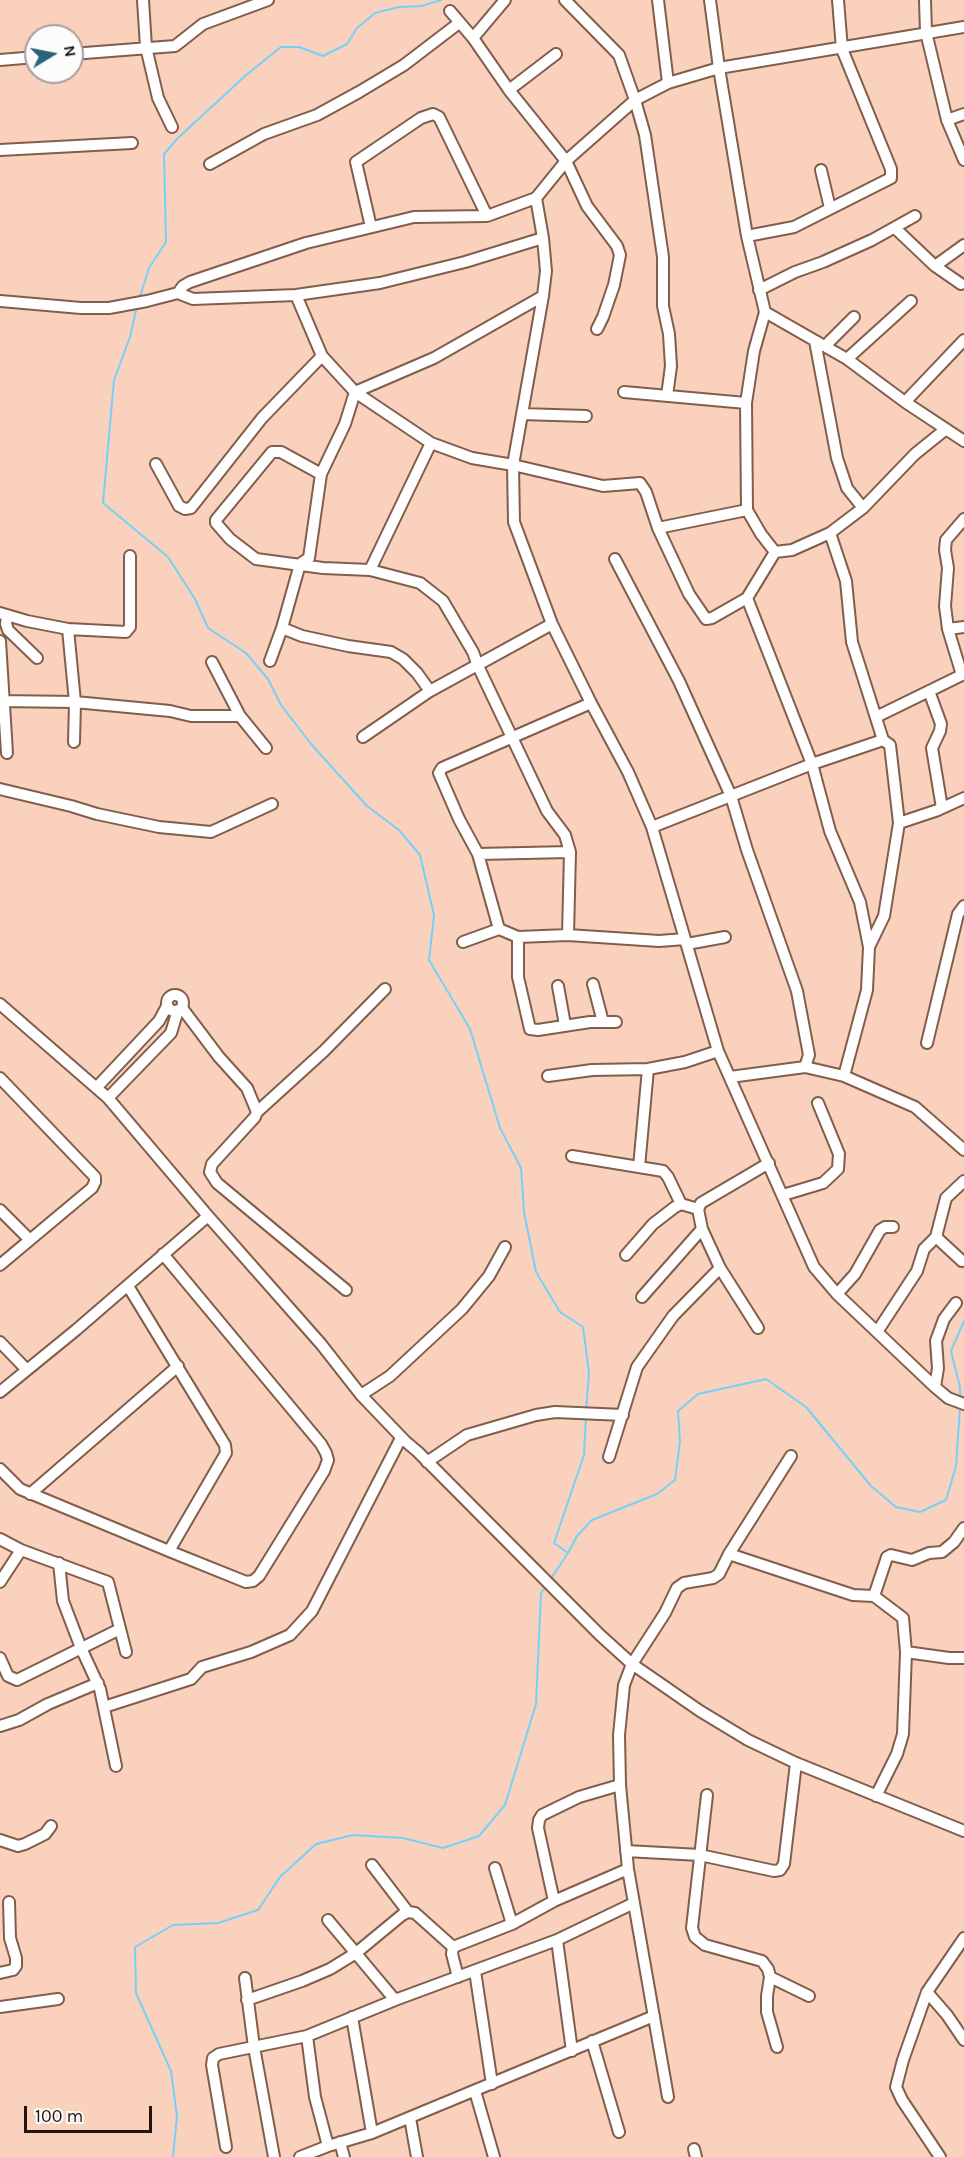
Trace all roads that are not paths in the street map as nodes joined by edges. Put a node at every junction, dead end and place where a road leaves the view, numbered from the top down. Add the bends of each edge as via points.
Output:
1 (143, 0) edge
2 (268, 0) edge
3 (505, 0) edge
4 (565, 0) edge
5 (658, 0) edge
6 (710, 0) edge
7 (838, 0) edge
8 (925, 0) edge
9 (450, 11) dead end
10 (459, 23) junction
11 (964, 27) edge
12 (926, 32) junction
13 (473, 38) junction
14 (146, 47) junction
15 (842, 49) junction
16 (84, 53) edge
17 (556, 54) dead end
18 (24, 58) edge
19 (0, 60) edge
20 (719, 68) junction
21 (668, 83) junction
22 (509, 90) junction
23 (635, 100) junction
24 (964, 114) edge
25 (947, 120) junction
26 (171, 127) dead end
27 (132, 143) dead end
28 (0, 150) edge
29 (964, 160) edge
30 (566, 161) junction
31 (210, 164) dead end
32 (821, 170) dead end
33 (536, 198) junction
34 (830, 208) junction
35 (487, 216) junction
36 (915, 216) dead end
37 (371, 227) junction
38 (895, 228) junction
39 (747, 236) junction
40 (543, 238) junction
41 (964, 245) edge
42 (935, 266) junction
43 (961, 284) dead end
44 (759, 290) junction
45 (178, 293) junction
46 (296, 295) junction
47 (543, 296) junction
48 (0, 301) edge
49 (911, 301) dead end
50 (765, 312) junction
51 (854, 317) dead end
52 (597, 329) dead end
53 (964, 340) edge
54 (815, 341) junction
55 (826, 345) junction
56 (322, 356) junction
57 (848, 359) junction
58 (355, 392) junction
59 (624, 392) dead end
60 (667, 396) junction
61 (905, 402) junction
62 (746, 403) junction
63 (522, 414) junction
64 (586, 416) dead end
65 (946, 429) junction
66 (964, 441) edge
67 (431, 443) junction
68 (156, 464) dead end
69 (513, 465) junction
70 (321, 474) junction
71 (863, 508) junction
72 (747, 510) junction
73 (964, 519) edge
74 (658, 528) junction
75 (830, 534) junction
76 (775, 552) junction
77 (130, 556) dead end
78 (615, 559) dead end
79 (300, 564) junction
80 (370, 570) junction
81 (747, 598) junction
82 (4, 614) edge
83 (552, 624) junction
84 (964, 627) edge
85 (282, 628) junction
86 (68, 629) junction
87 (948, 629) junction
88 (0, 641) edge
89 (37, 658) dead end
90 (270, 661) dead end
91 (212, 662) dead end
92 (478, 666) junction
93 (963, 674) edge
94 (430, 691) junction
95 (929, 691) junction
96 (2, 702) edge
97 (75, 702) junction
98 (591, 703) junction
99 (240, 716) junction
100 (876, 717) junction
101 (363, 737) dead end
102 (513, 738) junction
103 (883, 740) junction
104 (74, 742) dead end
105 (266, 748) dead end
106 (7, 753) dead end
107 (812, 764) junction
108 (0, 789) edge
109 (731, 796) junction
110 (964, 798) edge
111 (272, 804) dead end
112 (942, 808) junction
113 (899, 823) junction
114 (652, 827) junction
115 (570, 852) junction
116 (478, 854) junction
117 (964, 906) edge
118 (499, 929) junction
119 (568, 935) junction
120 (518, 937) junction
121 (725, 937) dead end
122 (686, 941) junction
123 (463, 942) dead end
124 (869, 947) junction
125 (593, 984) dead end
126 (558, 986) dead end
127 (385, 989) dead end
128 (0, 1004) edge
129 (180, 1009) junction
130 (603, 1022) junction
131 (616, 1022) dead end
132 (565, 1025) junction
133 (927, 1043) dead end
134 (718, 1051) junction
135 (805, 1067) junction
136 (648, 1069) junction
137 (548, 1076) dead end
138 (844, 1076) junction
139 (730, 1077) junction
140 (0, 1078) edge
141 (97, 1087) junction
142 (108, 1098) junction
143 (818, 1103) dead end
144 (257, 1112) junction
145 (964, 1150) edge
146 (572, 1156) dead end
147 (769, 1163) junction
148 (639, 1167) junction
149 (964, 1181) edge
150 (783, 1195) junction
151 (681, 1204) junction
152 (698, 1209) junction
153 (0, 1210) edge
154 (208, 1216) junction
155 (892, 1227) dead end
156 (702, 1229) junction
157 (936, 1237) junction
158 (29, 1239) junction
159 (505, 1247) dead end
160 (163, 1254) junction
161 (626, 1255) dead end
162 (962, 1261) dead end
163 (0, 1265) edge
164 (720, 1268) junction
165 (128, 1286) junction
166 (346, 1290) dead end
167 (837, 1294) junction
168 (642, 1297) dead end
169 (956, 1303) dead end
170 (758, 1328) dead end
171 (877, 1332) junction
172 (0, 1342) edge
173 (178, 1366) junction
174 (26, 1369) junction
175 (935, 1387) junction
176 (0, 1392) edge
177 (361, 1395) junction
178 (964, 1404) edge
179 (623, 1415) junction
180 (401, 1438) junction
181 (791, 1456) dead end
182 (609, 1457) dead end
183 (428, 1462) junction
184 (0, 1470) edge
185 (30, 1494) junction
186 (964, 1528) edge
187 (0, 1539) edge
188 (21, 1550) junction
189 (169, 1551) junction
190 (729, 1554) junction
191 (59, 1563) junction
192 (0, 1582) edge
193 (874, 1596) junction
194 (120, 1629) junction
195 (81, 1648) junction
196 (126, 1652) dead end
197 (906, 1652) junction
198 (0, 1658) edge
199 (964, 1658) edge
200 (632, 1664) junction
201 (98, 1683) junction
202 (104, 1707) junction
203 (0, 1726) edge
204 (796, 1763) junction
205 (116, 1766) dead end
206 (620, 1785) junction
207 (707, 1795) dead end
208 (876, 1796) junction
209 (51, 1826) dead end
210 (964, 1832) edge
211 (0, 1840) edge
212 (626, 1851) junction
213 (700, 1855) junction
214 (372, 1865) dead end
215 (495, 1868) dead end
216 (628, 1869) junction
217 (554, 1901) junction
218 (9, 1902) dead end
219 (634, 1903) junction
220 (408, 1912) junction
221 (328, 1920) dead end
222 (512, 1924) junction
223 (964, 1938) edge
224 (557, 1940) junction
225 (453, 1947) junction
226 (356, 1953) junction
227 (475, 1971) junction
228 (0, 1973) edge
229 (458, 1977) junction
230 (770, 1977) junction
231 (245, 1978) dead end
232 (927, 1992) junction
233 (809, 1996) dead end
234 (58, 1999) dead end
235 (247, 2000) junction
236 (395, 2000) junction
237 (0, 2007) edge
238 (654, 2016) junction
239 (352, 2017) junction
240 (307, 2036) junction
241 (964, 2040) edge
242 (592, 2041) junction
243 (254, 2047) junction
244 (777, 2047) dead end
245 (572, 2050) junction
246 (492, 2084) junction
247 (475, 2091) junction
248 (668, 2097) dead end
249 (410, 2118) junction
250 (619, 2132) dead end
251 (372, 2133) junction
252 (340, 2142) junction
253 (328, 2146) junction
254 (226, 2147) dead end
255 (274, 2157) edge
256 (300, 2157) edge
257 (344, 2157) edge
258 (417, 2157) edge
259 (494, 2157) edge
260 (940, 2157) edge

1 - 14 street
2 - 14 street via 203,24 175,46
3 - 13 street
4 - 23 street via 619,55
5 - 21 street
6 - 20 street
7 - 15 street
8 - 12 street
9 - 10 street
10 - 13 street
10 - 31 street via 404,65 360,92 317,115 264,134
11 - 12 street
12 - 15 street
12 - 25 street
13 - 22 street
14 - 16 street
14 - 26 street via 158,98
15 - 20 street
15 - 34 street via 891,169 891,178
17 - 22 street
18 - 19 street
20 - 21 street
20 - 39 street
21 - 23 street
22 - 30 street
23 - 30 street
23 - 60 street via 645,135 663,257 663,306 671,366
24 - 25 street
25 - 29 street
27 - 28 street
30 - 33 street
30 - 52 street via 587,206 620,255 614,285
32 - 34 street
33 - 35 street
33 - 40 street
34 - 39 street via 794,227
35 - 37 street via 414,217
35 - 37 street via 439,117 433,114 356,162
36 - 38 street
37 - 45 street via 306,243 200,279 183,286
38 - 42 street
38 - 44 street
39 - 44 street
40 - 46 street via 380,283
40 - 47 street
41 - 42 street
42 - 43 street
44 - 50 street
45 - 46 street via 193,299
45 - 48 street via 109,308
46 - 56 street
47 - 58 street via 434,358
47 - 63 street
49 - 57 street
50 - 54 street
50 - 62 street
51 - 55 street
53 - 61 street
54 - 55 street
54 - 71 street via 837,458 848,488
55 - 57 street
56 - 58 street
56 - 68 street via 262,418 191,508 179,506
57 - 61 street
58 - 67 street
58 - 70 street via 345,424
59 - 60 street
60 - 62 street
61 - 65 street
62 - 72 street
63 - 64 street
63 - 69 street
65 - 66 street
65 - 71 street via 915,454
67 - 69 street via 472,458
67 - 80 street
69 - 74 street via 603,486 640,483
69 - 83 street via 514,522
70 - 79 street via 309,558
70 - 79 street via 281,452 272,452 216,520 230,539 256,559
71 - 75 street
72 - 74 street
72 - 76 street
73 - 87 street via 946,540
74 - 81 street via 689,594 706,619
75 - 76 street via 792,550
75 - 100 street via 846,581 852,642
76 - 81 street
77 - 86 street via 130,627 126,633
78 - 109 street via 679,681
79 - 80 street
79 - 85 street
80 - 92 street via 420,583 443,601
81 - 107 street
82 - 86 street
82 - 89 street via 8,630
83 - 92 street
83 - 98 street
84 - 87 street
85 - 90 street
85 - 94 street via 302,636 391,652 403,659
86 - 97 street
87 - 93 street
88 - 96 street
91 - 99 street
92 - 94 street
92 - 102 street
93 - 95 street
94 - 101 street
95 - 100 street
95 - 112 street via 941,724 932,748
96 - 97 street
96 - 106 street
97 - 99 street via 192,716
97 - 104 street
98 - 102 street
98 - 114 street
99 - 105 street
100 - 103 street
102 - 115 street via 547,811 565,835
102 - 116 street via 439,772
103 - 107 street
103 - 113 street via 890,745
107 - 109 street
107 - 124 street via 830,831 860,902
108 - 111 street via 148,825 211,832
109 - 114 street
109 - 135 street via 797,991 809,1055
110 - 112 street
112 - 113 street
113 - 124 street via 884,916
114 - 122 street
115 - 116 street
115 - 119 street
116 - 118 street
117 - 133 street via 958,914
118 - 120 street
118 - 123 street
119 - 120 street
119 - 122 street
120 - 132 street via 518,977 528,1024 538,1030
121 - 122 street
122 - 134 street
124 - 138 street via 867,990
125 - 130 street
126 - 132 street
127 - 144 street
128 - 141 street
129 - 141 street via 183,1000 176,994 169,997 159,1022
129 - 142 street via 171,1033
129 - 144 street via 247,1088
130 - 131 street
130 - 132 street
134 - 136 street
134 - 139 street
135 - 138 street
135 - 139 street
136 - 137 street
136 - 148 street
138 - 145 street via 915,1107
139 - 147 street
140 - 158 street via 95,1177 92,1188
141 - 142 street
142 - 154 street
143 - 150 street via 839,1154 838,1169 823,1183
144 - 166 street via 212,1164 210,1172 217,1183
146 - 148 street
147 - 150 street
147 - 152 street via 701,1203
148 - 151 street via 663,1171
149 - 157 street via 946,1198
150 - 167 street via 814,1267
151 - 152 street
151 - 161 street via 653,1224
152 - 156 street
153 - 158 street
154 - 160 street
154 - 177 street
155 - 167 street via 880,1230 855,1274
156 - 164 street
156 - 168 street
157 - 162 street
157 - 171 street via 924,1249 917,1271
158 - 163 street
159 - 177 street via 489,1276 462,1309 390,1376
160 - 165 street
160 - 189 street via 321,1444 327,1460 253,1581 246,1582
164 - 170 street
164 - 179 street via 674,1316 637,1367
165 - 173 street
165 - 174 street
167 - 171 street
169 - 175 street via 944,1319 936,1341
171 - 175 street
172 - 174 street
173 - 185 street
173 - 189 street via 226,1453
174 - 176 street
175 - 178 street
177 - 180 street
179 - 182 street
179 - 183 street via 555,1412 478,1430
180 - 183 street
180 - 202 street via 312,1611 290,1635 202,1667 191,1679
181 - 190 street
183 - 200 street
184 - 185 street
185 - 189 street
186 - 193 street via 942,1552 912,1560 887,1557
187 - 188 street
188 - 191 street
188 - 192 street
190 - 193 street via 853,1595
190 - 200 street via 713,1578 684,1582 677,1588
191 - 194 street via 108,1582
191 - 195 street via 63,1602
193 - 197 street via 903,1618
194 - 195 street
194 - 196 street
195 - 198 street via 17,1680 8,1676
195 - 201 street
197 - 199 street
197 - 208 street via 903,1734
200 - 204 street via 748,1740
200 - 206 street via 624,1684
201 - 202 street
201 - 203 street
202 - 205 street
204 - 208 street
204 - 213 street via 784,1864 780,1870
206 - 212 street
206 - 217 street via 579,1797 539,1820
207 - 213 street
208 - 210 street
209 - 211 street via 45,1834 18,1846
212 - 213 street
212 - 216 street
213 - 230 street via 692,1928 695,1937 705,1945 762,1961
214 - 220 street
215 - 222 street
216 - 217 street
216 - 219 street
217 - 222 street
218 - 228 street via 16,1966
219 - 224 street
219 - 238 street
220 - 225 street via 415,1913
220 - 226 street
221 - 226 street
222 - 225 street
223 - 232 street
224 - 227 street
224 - 245 street
225 - 229 street
226 - 235 street via 302,1982
226 - 236 street
227 - 229 street
227 - 246 street
229 - 236 street
230 - 233 street
230 - 244 street via 767,2013
231 - 235 street
232 - 241 street
232 - 260 street via 896,2087
234 - 237 street
235 - 243 street
236 - 239 street
238 - 242 street
238 - 248 street
239 - 240 street
239 - 251 street
240 - 243 street
240 - 253 street via 315,2097
242 - 245 street
242 - 250 street
243 - 254 street via 213,2058
243 - 255 street
245 - 246 street
246 - 247 street
247 - 249 street
247 - 259 street
249 - 251 street
249 - 258 street
251 - 252 street
252 - 253 street
252 - 257 street
253 - 256 street

